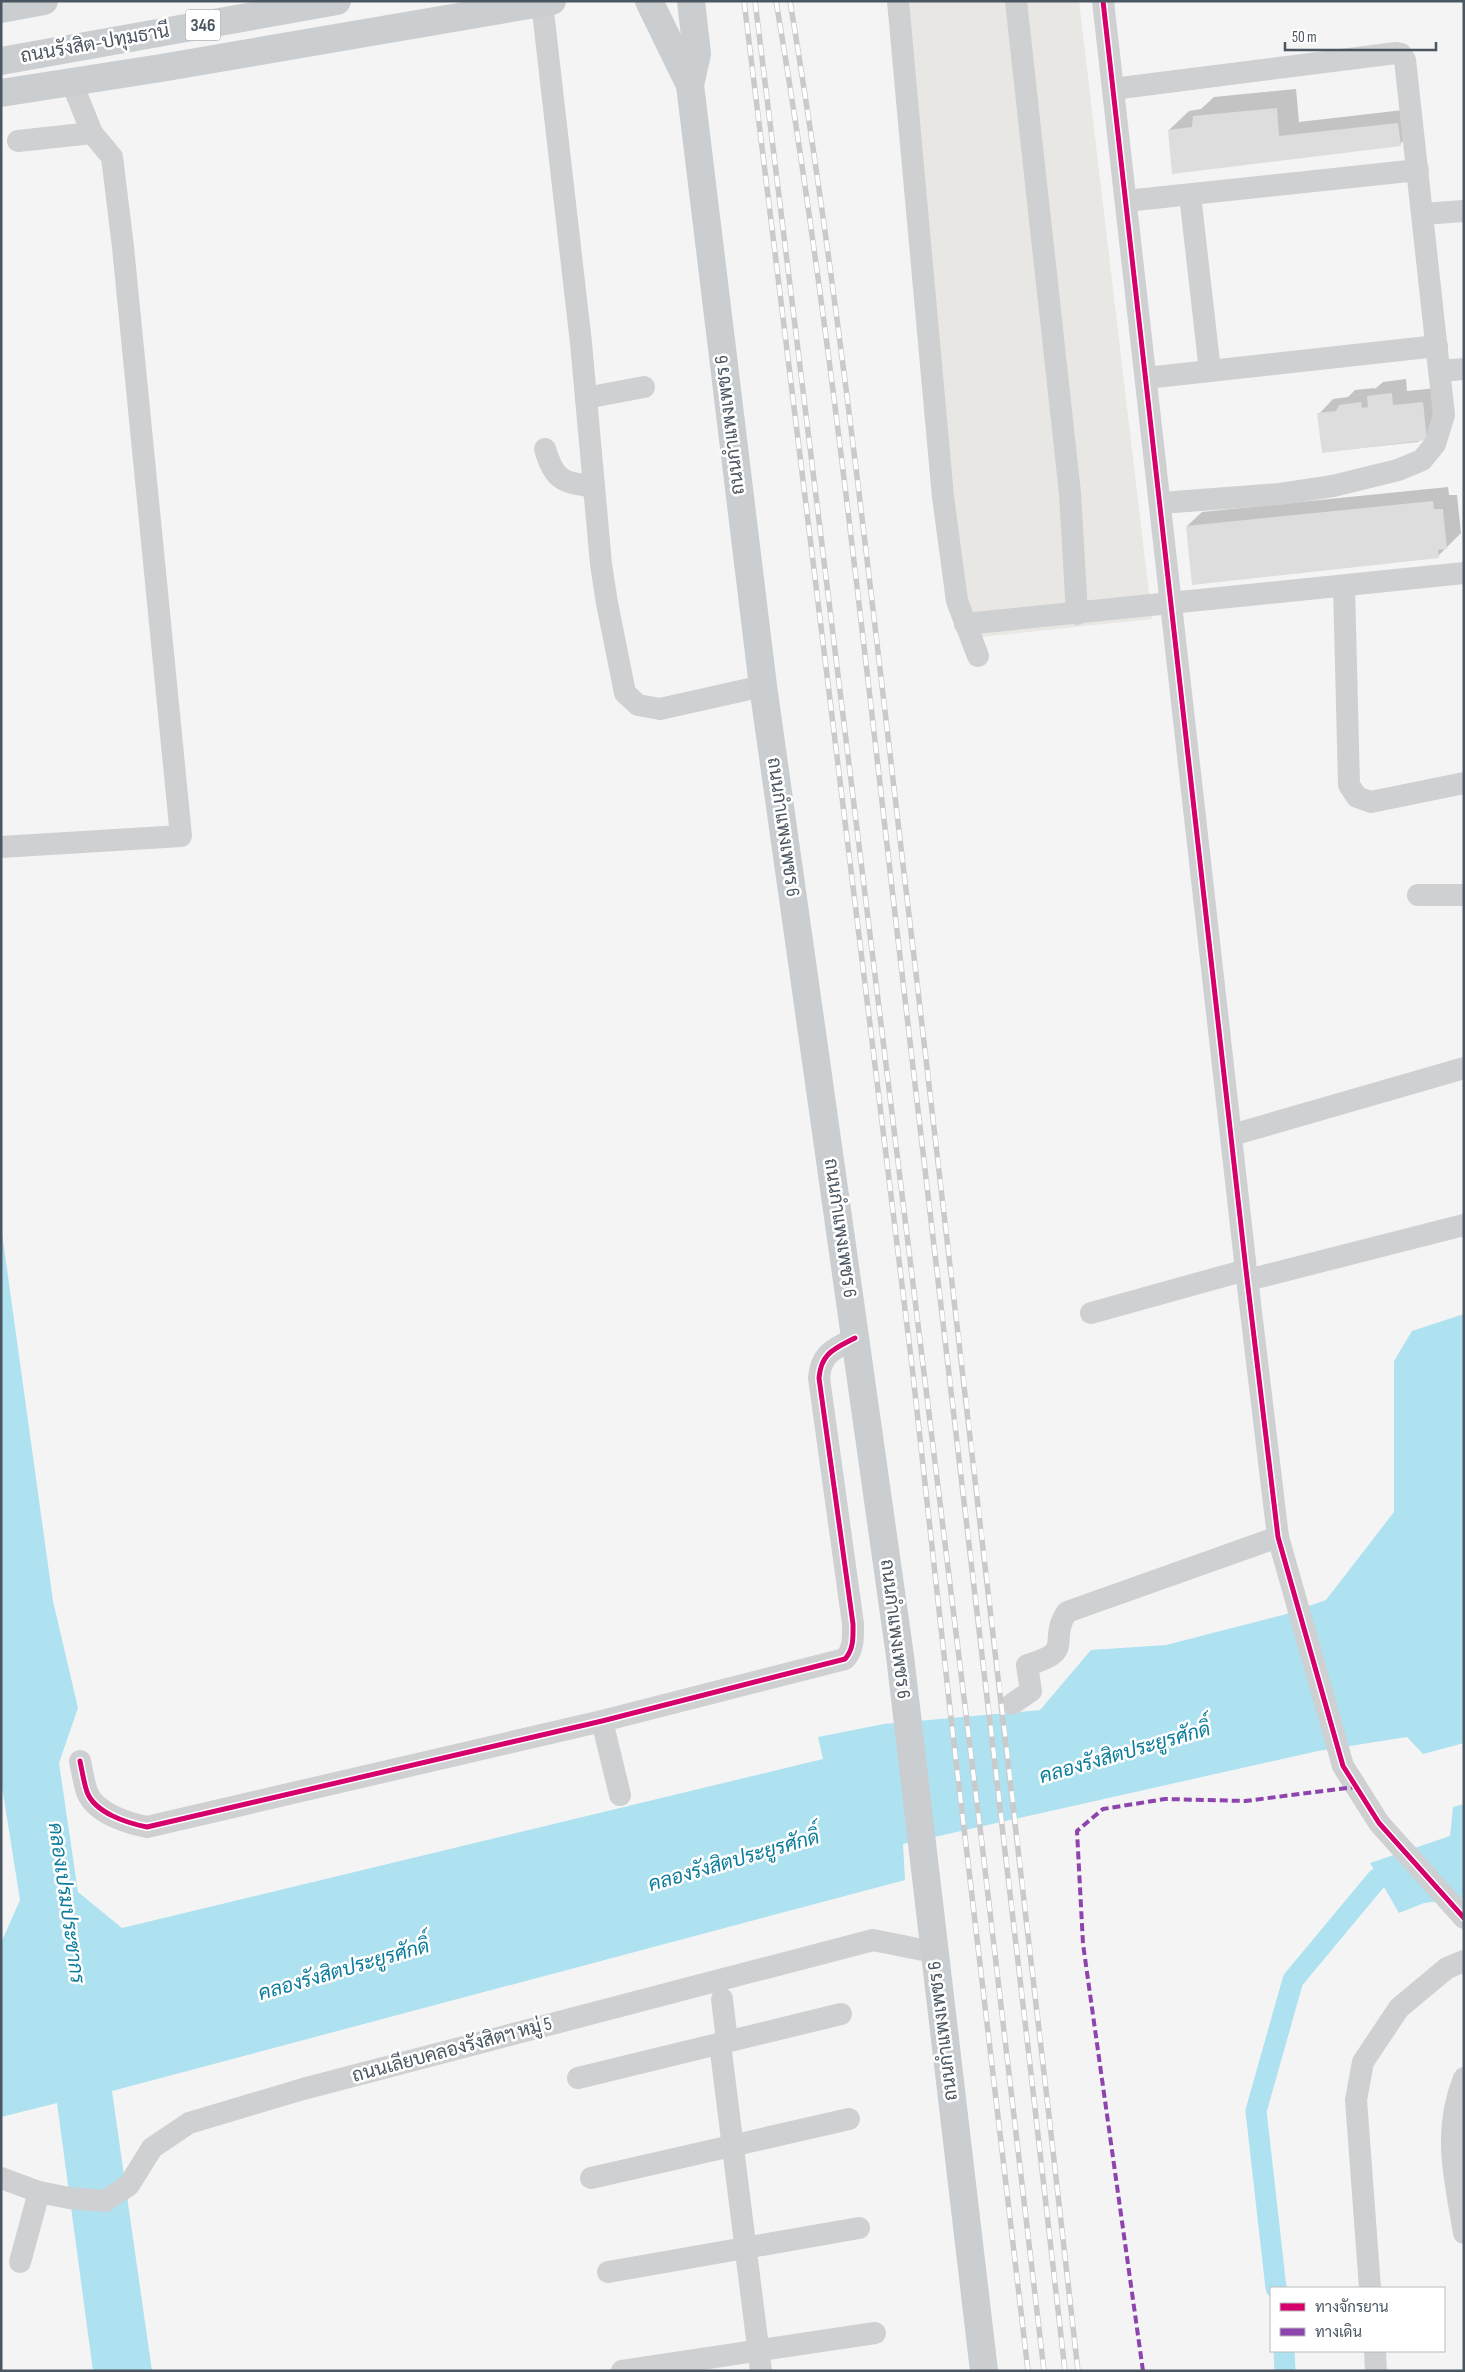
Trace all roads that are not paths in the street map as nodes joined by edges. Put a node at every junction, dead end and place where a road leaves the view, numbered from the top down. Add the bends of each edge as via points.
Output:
1 (44, 1) edge
2 (337, 1) edge
3 (649, 1) edge
4 (690, 1) edge
5 (898, 1) edge
6 (1016, 1) edge
7 (1103, 1) edge
8 (547, 2) edge
9 (1, 9) edge
10 (1, 61) edge
11 (72, 82) junction
12 (690, 85) junction
13 (1113, 89) junction
14 (1, 93) edge
15 (92, 133) junction
16 (18, 141) dead end
17 (1418, 170) junction
18 (1190, 195) junction
19 (1126, 201) junction
20 (1464, 211) edge
21 (1423, 214) junction
22 (1437, 346) junction
23 (1464, 369) edge
24 (1210, 371) junction
25 (1440, 371) junction
26 (1146, 378) junction
27 (644, 387) dead end
28 (586, 398) junction
29 (545, 449) dead end
30 (594, 487) junction
31 (1161, 503) junction
32 (1464, 573) edge
33 (1344, 586) junction
34 (1172, 602) junction
35 (1077, 614) junction
36 (965, 624) junction
37 (978, 656) dead end
38 (763, 686) junction
39 (1464, 783) edge
40 (1, 847) edge
41 (1418, 895) dead end
42 (1464, 895) edge
43 (1464, 1068) edge
44 (1232, 1134) junction
45 (1464, 1226) edge
46 (1247, 1275) junction
47 (1091, 1313) dead end
48 (855, 1338) junction
49 (1278, 1537) junction
50 (1012, 1704) dead end
51 (602, 1721) junction
52 (80, 1761) dead end
53 (620, 1794) dead end
54 (1462, 1915) edge
55 (933, 1952) junction
56 (1464, 1961) edge
57 (722, 1999) dead end
58 (841, 2014) dead end
59 (723, 2042) junction
60 (578, 2078) dead end
61 (1464, 2078) edge
62 (849, 2119) dead end
63 (733, 2147) junction
64 (1, 2178) edge
65 (592, 2178) dead end
66 (39, 2192) junction
67 (859, 2228) dead end
68 (1464, 2233) edge
69 (746, 2248) junction
70 (20, 2262) dead end
71 (608, 2272) dead end
72 (1370, 2287) edge
73 (876, 2333) dead end
74 (1375, 2352) edge
75 (760, 2361) edge
76 (622, 2371) edge
77 (984, 2371) edge
78 (1376, 2371) edge

1 - 9 main road
2 - 10 main road, ถนนรังสิต-ปทุมธานี / 346
3 - 12 main road, ถนนกำแพงเพชร 6
4 - 12 main road, ถนนกำแพงเพชร 6 via 697,54
5 - 36 street via 943,497 952,575
6 - 35 street via 1070,493
7 - 13 street
8 - 11 main road
8 - 28 street
11 - 14 main road
11 - 15 street
12 - 38 main road, ถนนกำแพงเพชร 6
13 - 17 street via 1401,54 1406,60
13 - 19 street
15 - 16 street
15 - 40 street via 112,157 180,836
17 - 18 street
17 - 21 street
18 - 19 street
18 - 24 street
19 - 26 street
20 - 21 street
21 - 22 street
22 - 24 street
22 - 25 street
23 - 25 street
24 - 26 street
25 - 31 street via 1444,415 1435,444 1422,460 1398,470 1333,486 1280,494
26 - 31 street
27 - 28 street
28 - 30 street
29 - 30 street via 560,479
30 - 38 street via 606,603 626,693 631,700 651,709 660,709
31 - 34 street
32 - 33 street
33 - 34 street
33 - 39 street via 1348,785 1357,797 1371,802
34 - 35 street
34 - 44 street
35 - 36 street
36 - 37 street
38 - 48 main road, ถนนกำแพงเพชร 6
41 - 42 street
43 - 44 street
44 - 46 street
45 - 46 street
46 - 47 street
46 - 49 street
48 - 51 street via 834,1349 820,1366 853,1624 850,1654 845,1659
48 - 55 main road, ถนนกำแพงเพชร 6 via 900,1656
49 - 50 street via 1066,1612 1059,1623 1059,1646 1053,1656 1027,1665 1032,1691
49 - 54 street via 1343,1766 1379,1823
51 - 52 street via 147,1827 131,1824 99,1808 88,1794
51 - 53 street
55 - 66 street, ถนนเลียบคลองรังสิตฯ หมู่ 5 via 873,1940 303,2089 189,2123 152,2148 129,2184 105,2201
55 - 77 main road, ถนนกำแพงเพชร 6
56 - 72 street via 1447,1968 1399,2008 1363,2062 1356,2100
57 - 59 street
58 - 59 street
59 - 60 street
59 - 63 street
61 - 68 street via 1452,2114 1451,2154
62 - 63 street
63 - 65 street
63 - 69 street
64 - 66 street, ถนนเลียบคลองรังสิตฯ หมู่ 5
66 - 70 street
67 - 69 street
69 - 71 street
69 - 75 street
73 - 75 street
74 - 78 street
75 - 76 street

